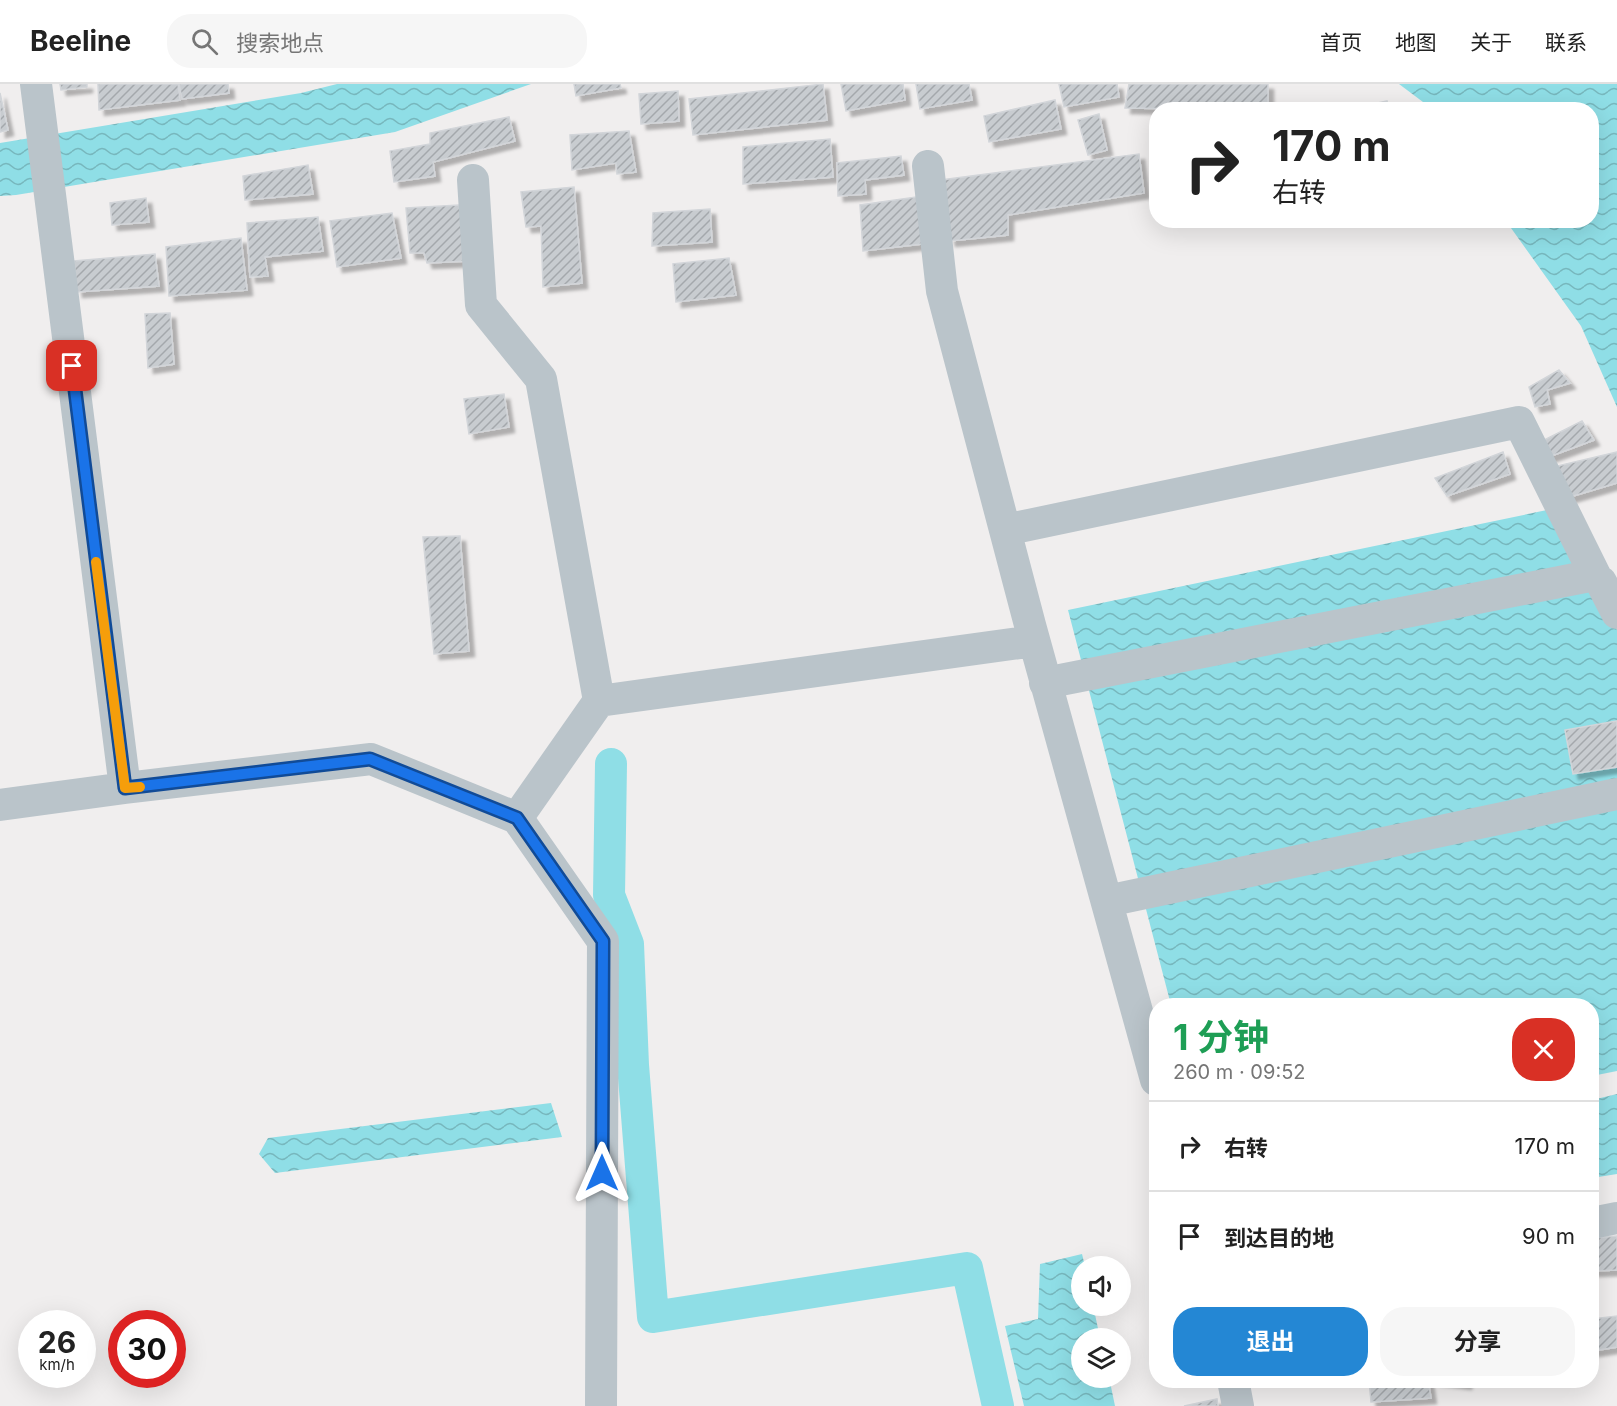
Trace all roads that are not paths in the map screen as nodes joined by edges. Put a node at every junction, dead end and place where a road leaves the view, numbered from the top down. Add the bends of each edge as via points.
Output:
1 (36, 84) edge
2 (928, 166) dead end
3 (473, 180) dead end
4 (1005, 530) junction
5 (1601, 582) dead end
6 (1617, 613) edge
7 (1034, 641) junction
8 (1046, 683) junction
9 (599, 701) junction
10 (125, 788) junction
11 (1617, 794) edge
12 (0, 806) edge
13 (517, 818) junction
14 (1107, 901) junction
15 (1149, 1054) edge
16 (1617, 1218) edge
17 (1599, 1222) edge
18 (1235, 1388) edge
19 (601, 1406) edge
20 (1239, 1406) edge

1 - 10 street
2 - 4 street via 942,291
3 - 9 street via 481,305 541,379
4 - 7 street
4 - 8 street via 1519,422 1595,575
5 - 6 street
7 - 8 street
7 - 9 street
8 - 14 street
9 - 13 street
10 - 12 street
10 - 13 street via 370,759
11 - 14 street
13 - 19 street via 603,941
14 - 15 street
16 - 17 street
18 - 20 street

